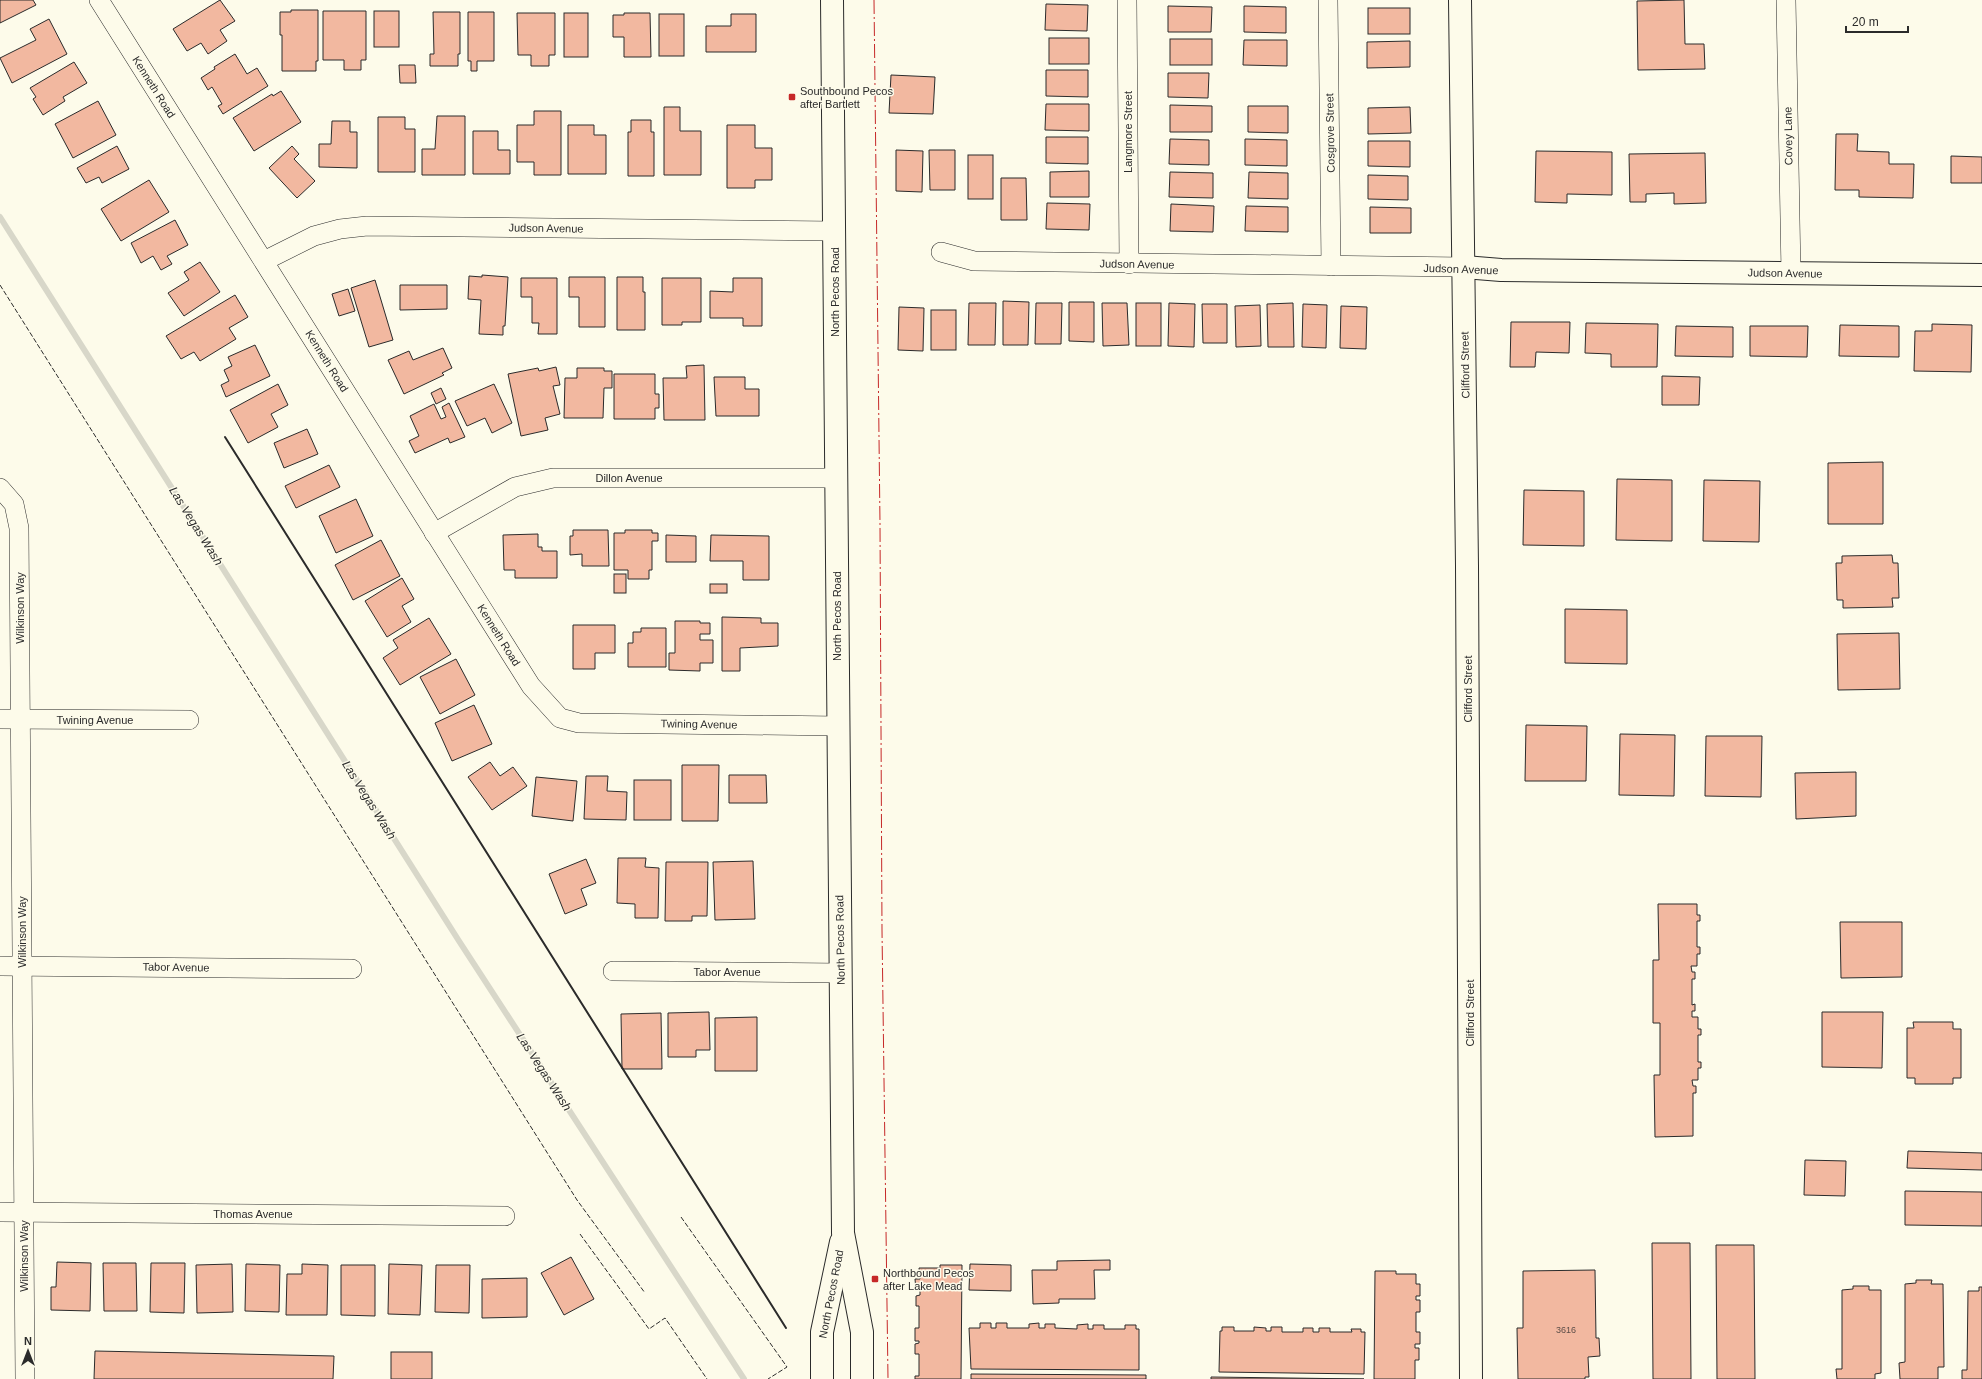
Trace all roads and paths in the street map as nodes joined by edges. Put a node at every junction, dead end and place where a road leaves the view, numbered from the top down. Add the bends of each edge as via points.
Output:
1 (832, 0) edge
2 (1126, 0) edge
3 (1328, 0) edge
4 (1460, 0) edge
5 (1786, 0) edge
6 (104, 2) edge
7 (834, 231) junction
8 (941, 252) dead end
9 (264, 261) junction
10 (1128, 264) junction
11 (1331, 266) junction
12 (1464, 267) junction
13 (1790, 273) junction
14 (1982, 275) edge
15 (836, 478) junction
16 (2, 489) edge
17 (434, 533) junction
18 (560, 718) joint
19 (0, 719) edge
20 (21, 719) junction
21 (189, 720) dead end
22 (838, 726) junction
23 (0, 966) edge
24 (22, 966) junction
25 (352, 969) dead end
26 (613, 971) dead end
27 (840, 972) junction
28 (0, 1212) edge
29 (24, 1212) junction
30 (506, 1216) dead end
31 (843, 1233) junction
32 (25, 1379) edge
33 (822, 1379) edge
34 (862, 1379) edge
35 (1471, 1379) edge

1 - 7 street, North Pecos Road
2 - 10 street, Langmore Street
3 - 11 street, Cosgrove Street
4 - 12 street, Clifford Street
5 - 13 street, Covey Lane
6 - 9 street, Kenneth Road
7 - 9 street, Judson Avenue via 367,226 340,229 314,236
7 - 15 street, North Pecos Road
8 - 10 street, Judson Avenue via 974,262
9 - 17 street, Kenneth Road
10 - 11 street, Judson Avenue
11 - 12 street, Judson Avenue
12 - 13 street, Judson Avenue via 1500,270
12 - 35 street, Clifford Street via 1468,566
13 - 14 street, Judson Avenue
15 - 17 street, Dillon Avenue via 553,478 515,487
15 - 22 street, North Pecos Road
16 - 20 street, Wilkinson Way via 14,504 19,528
17 - 18 street, Kenneth Road via 531,686
18 - 22 street, Twining Avenue via 579,723
19 - 20 street, Twining Avenue
20 - 21 street, Twining Avenue
20 - 24 street, Wilkinson Way
22 - 27 street, North Pecos Road
23 - 24 street, Tabor Avenue
24 - 25 street, Tabor Avenue
24 - 29 street, Wilkinson Way
26 - 27 street, Tabor Avenue
27 - 31 street, North Pecos Road
28 - 29 street, Thomas Avenue
29 - 30 street, Thomas Avenue
29 - 32 street, Wilkinson Way
31 - 33 street, North Pecos Road via 822,1332
31 - 34 street, North Pecos Road via 862,1332

